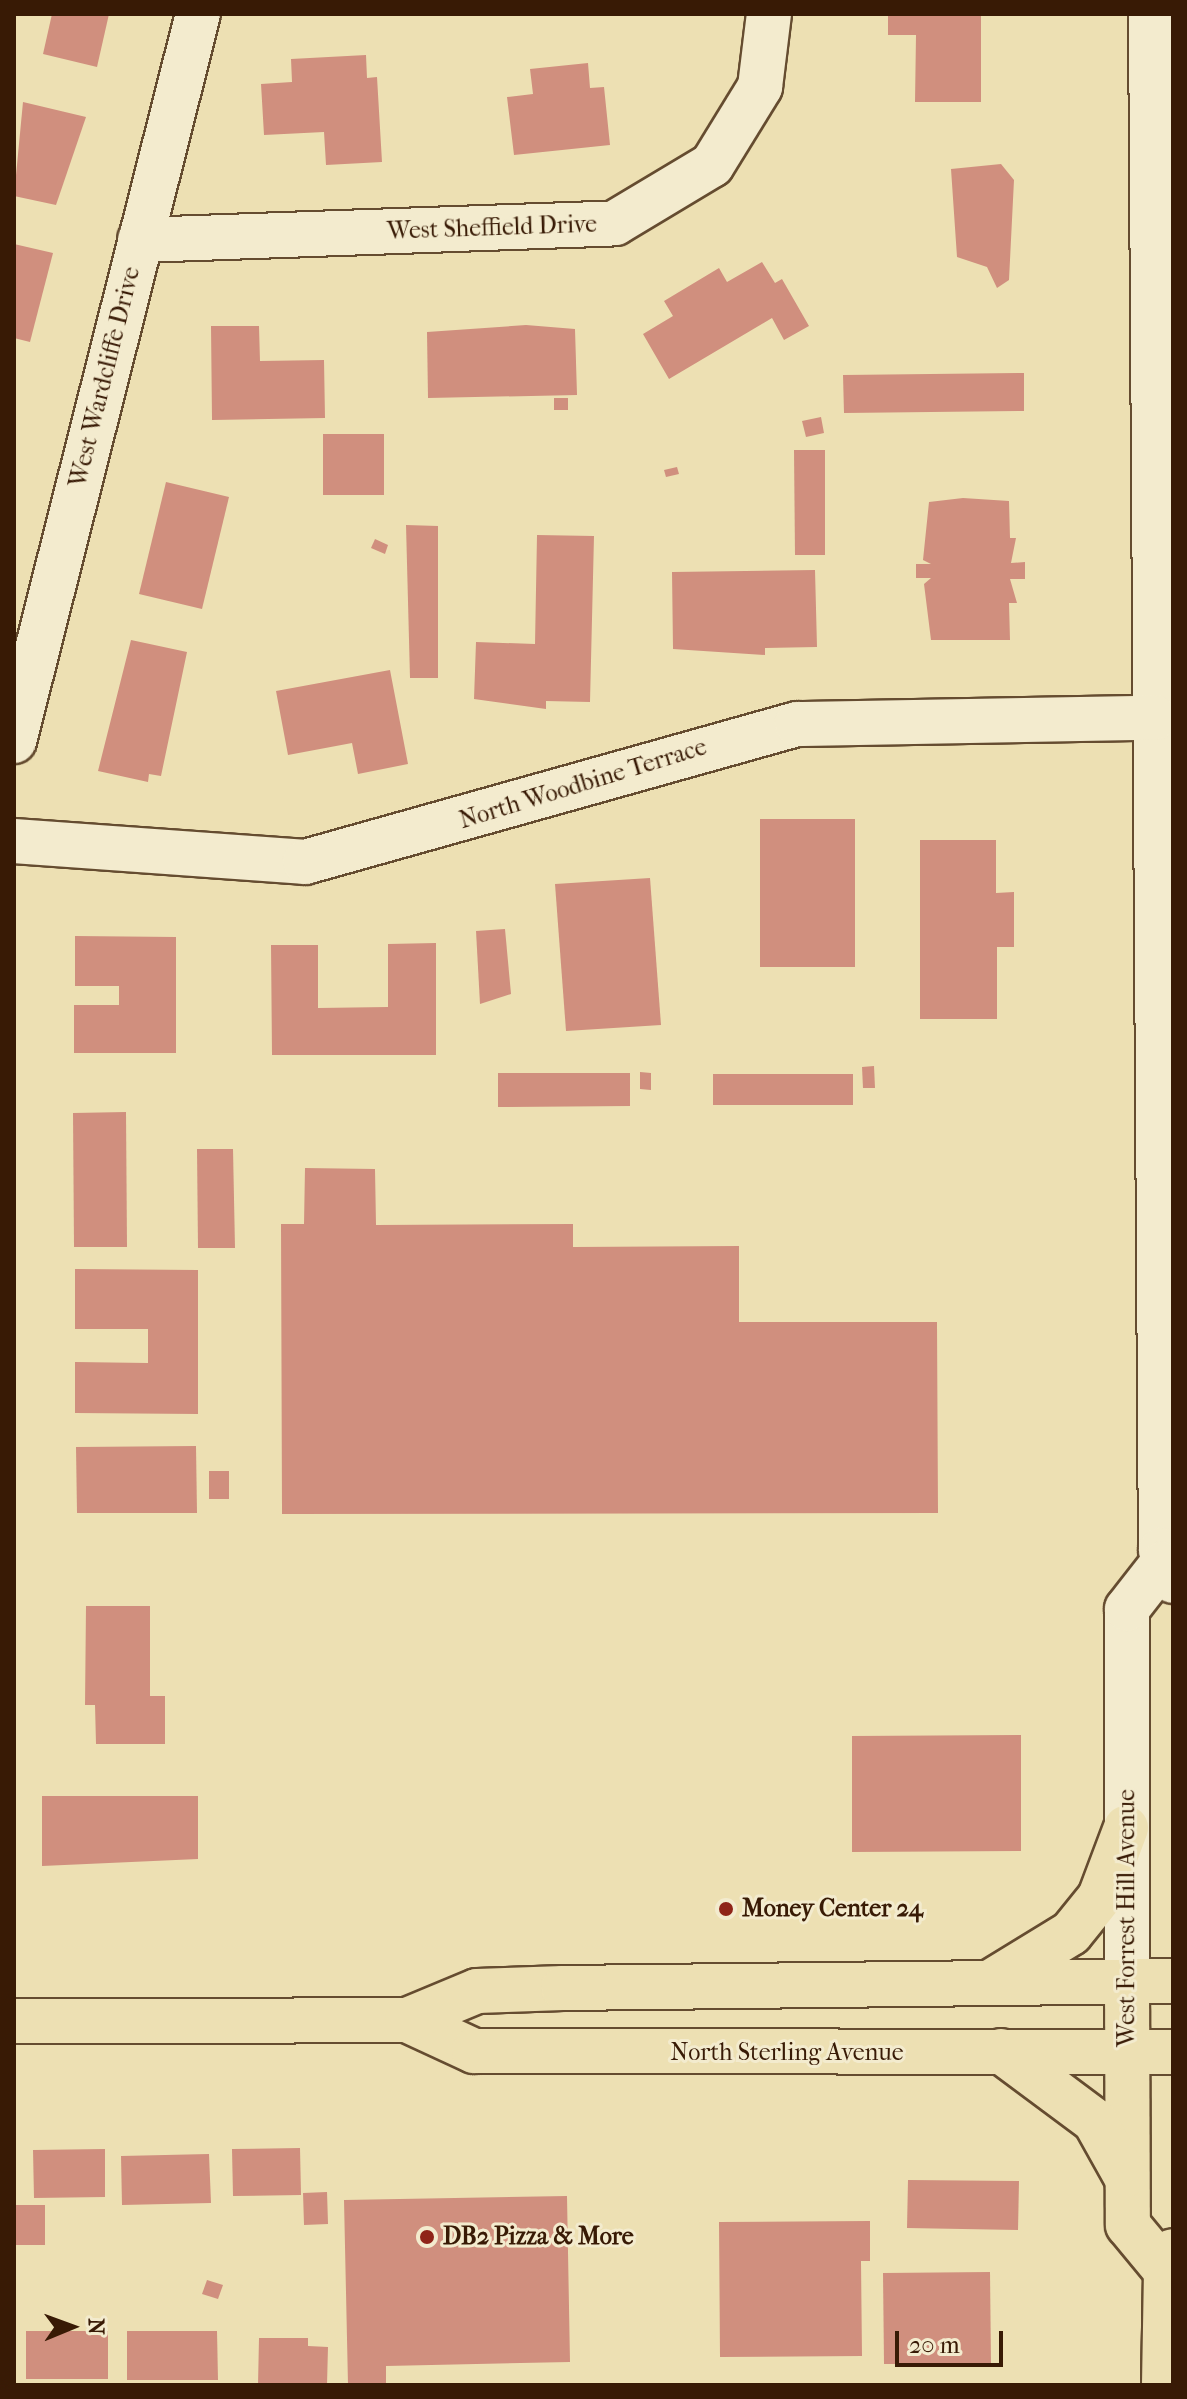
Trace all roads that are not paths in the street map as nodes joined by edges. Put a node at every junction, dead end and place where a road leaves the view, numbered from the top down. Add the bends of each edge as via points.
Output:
1 (198, 14) edge
2 (769, 14) edge
3 (1151, 14) edge
4 (140, 240) junction
5 (1155, 718) junction
6 (14, 741) edge
7 (14, 841) edge
8 (1167, 1572) edge
9 (1126, 1828) junction
10 (1127, 1981) junction
11 (1173, 1981) edge
12 (991, 1982) junction
13 (407, 2020) junction
14 (14, 2021) edge
15 (1001, 2051) junction
16 (1127, 2052) junction
17 (1173, 2052) edge
18 (1128, 2180) junction
19 (1169, 2261) edge
20 (1164, 2385) edge

1 - 4 street, West Wardcliffe Drive
2 - 4 street, West Sheffield Drive via 760,87 712,165 615,223
3 - 5 street, West Forrest Hill Avenue
4 - 6 street, West Wardcliffe Drive
5 - 7 street, North Woodbine Terrace via 797,724 305,862
5 - 8 street, West Forrest Hill Avenue
8 - 9 street, West Forrest Hill Avenue via 1127,1609
9 - 10 street, West Forrest Hill Avenue
9 - 12 main road via 1100,1897 1071,1933
10 - 11 main road, North Sterling Avenue
10 - 12 main road, North Sterling Avenue
10 - 16 main road, West Forrest Hill Avenue
12 - 13 main road, North Sterling Avenue via 477,1991
13 - 14 main road, North Sterling Avenue
13 - 15 main road, North Sterling Avenue via 474,2051
15 - 16 main road, North Sterling Avenue
15 - 18 main road via 1095,2121
16 - 17 main road, North Sterling Avenue
16 - 18 main road, West Forrest Hill Avenue
18 - 19 main road, West Forrest Hill Avenue via 1128,2225
19 - 20 main road, West Forrest Hill Avenue

